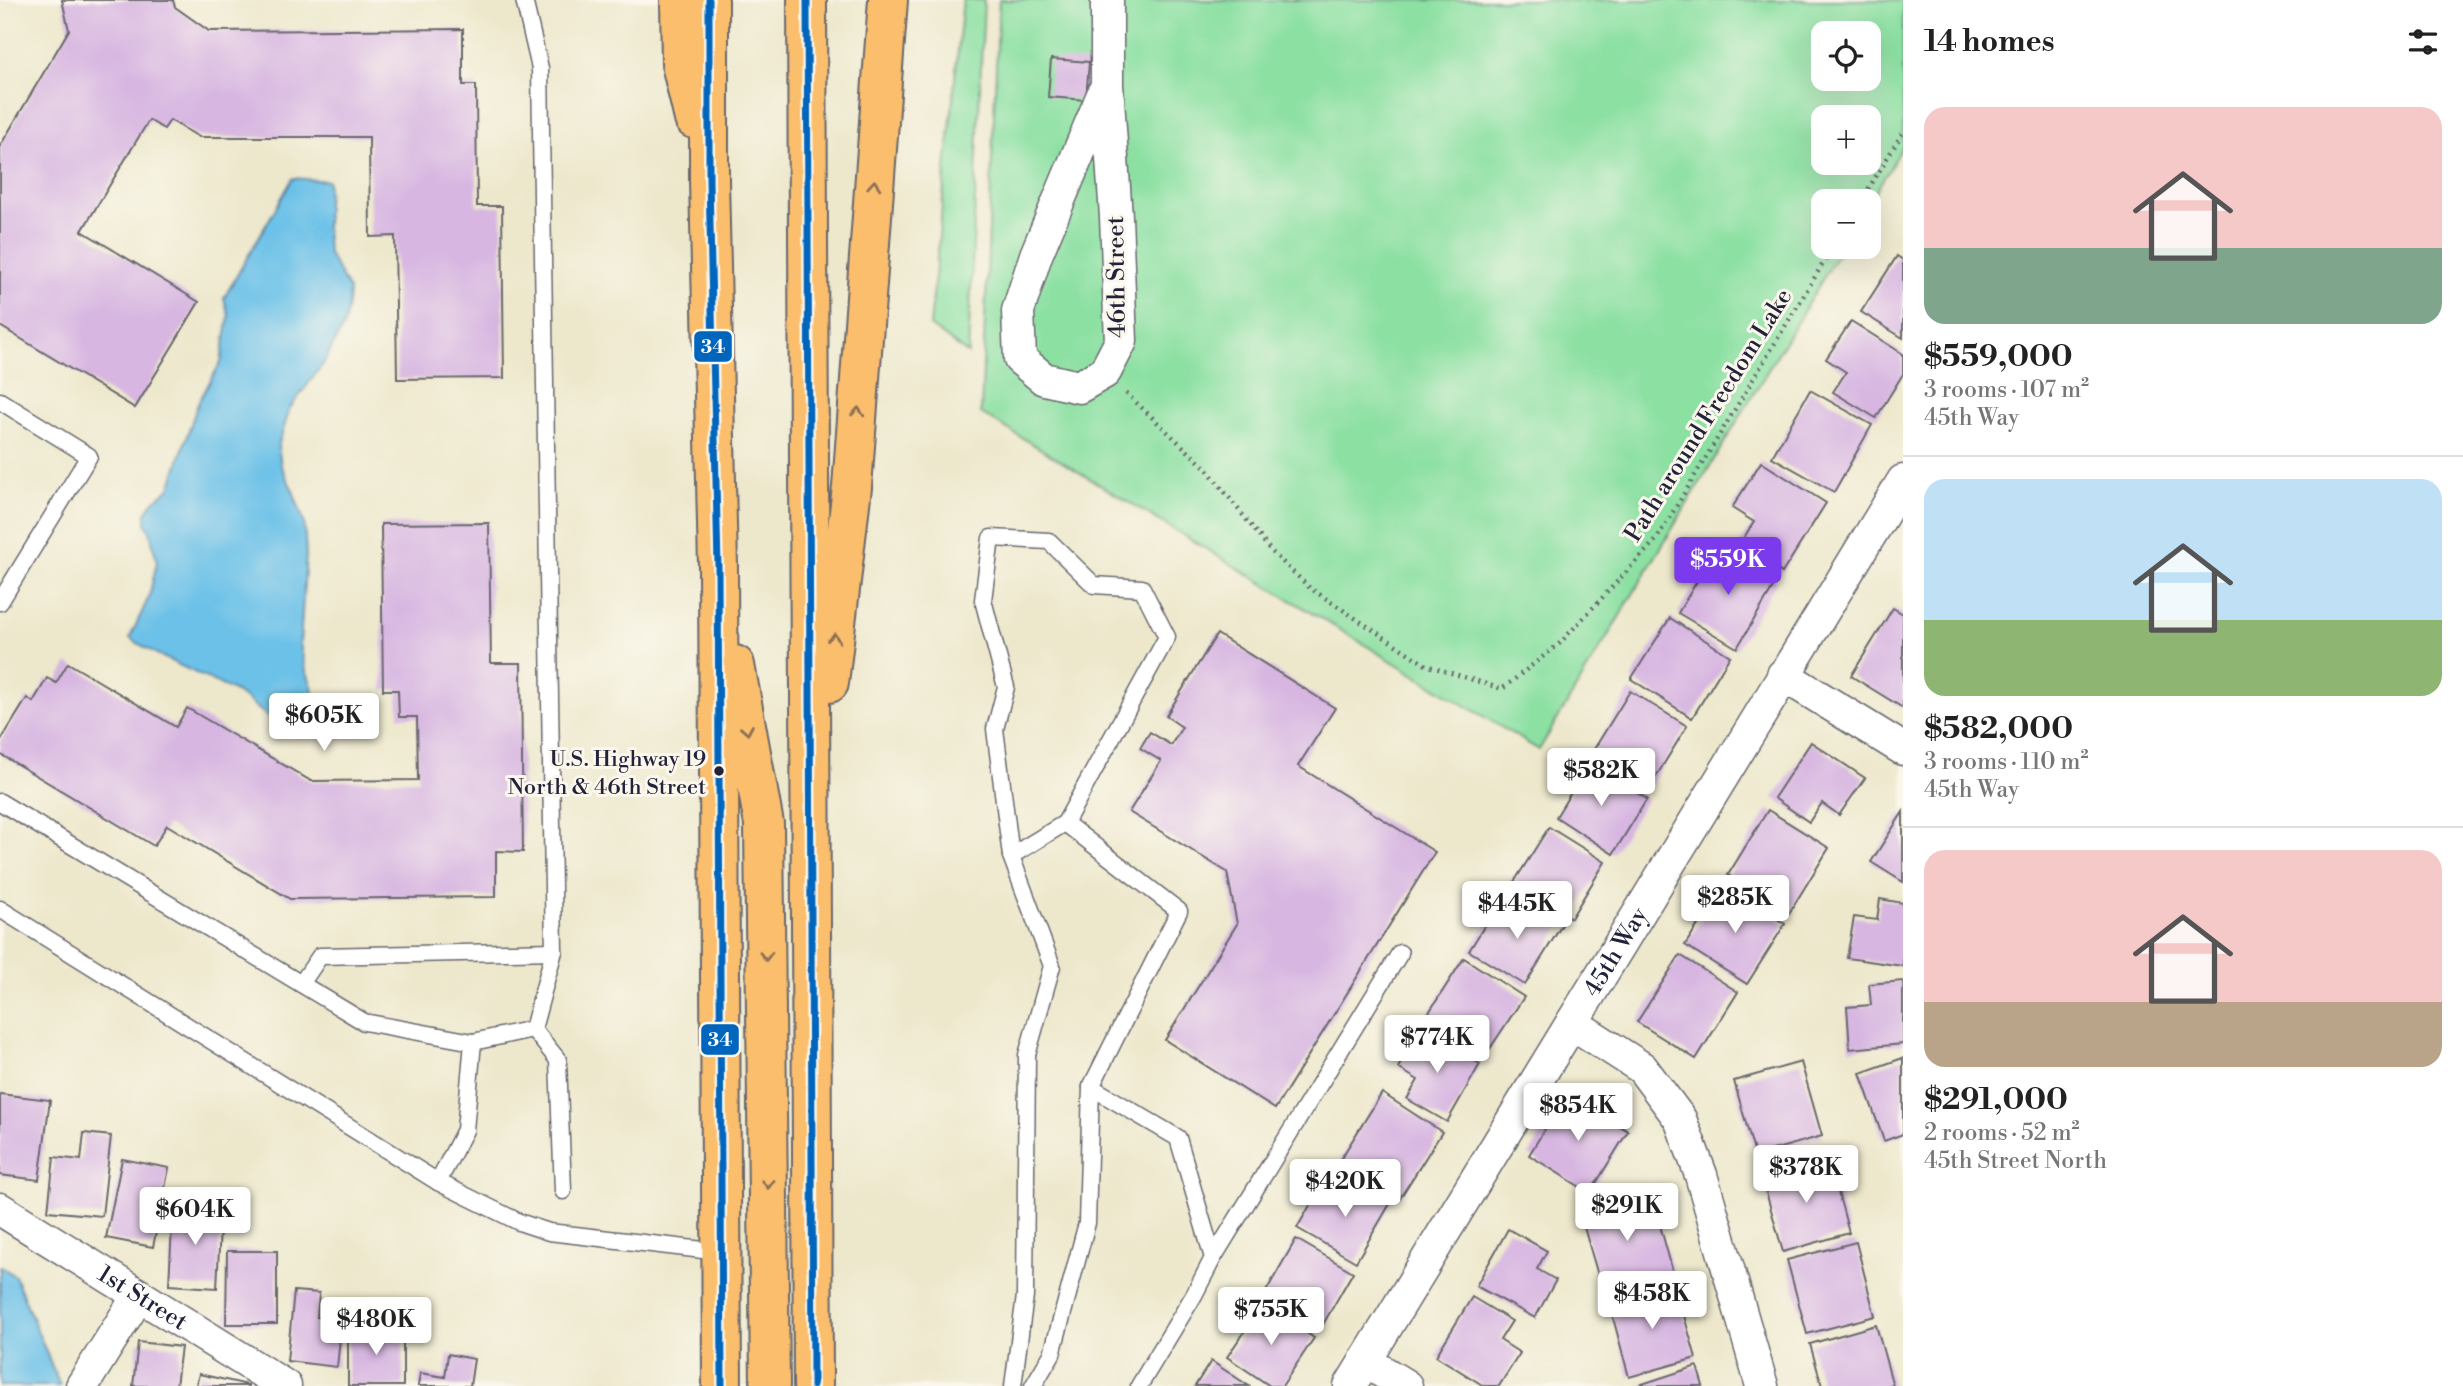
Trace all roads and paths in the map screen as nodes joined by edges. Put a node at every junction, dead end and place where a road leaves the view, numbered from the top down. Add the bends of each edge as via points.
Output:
1 (524, 0) edge
2 (680, 0) edge
3 (709, 0) edge
4 (807, 0) edge
5 (888, 0) edge
6 (1108, 0) edge
7 (1107, 85) junction
8 (1903, 132) edge
9 (709, 180) junction
10 (1868, 189) edge
11 (1826, 259) edge
12 (1124, 391) dead end
13 (3, 409) edge
14 (1903, 481) edge
15 (718, 567) junction
16 (0, 602) edge
17 (1783, 675) junction
18 (1903, 749) edge
19 (0, 802) edge
20 (1065, 823) junction
21 (809, 852) junction
22 (1011, 856) junction
23 (0, 909) edge
24 (554, 951) junction
25 (1400, 953) dead end
26 (301, 984) junction
27 (1572, 1023) junction
28 (533, 1028) junction
29 (473, 1042) junction
30 (1091, 1087) junction
31 (438, 1182) junction
32 (563, 1191) dead end
33 (0, 1209) edge
34 (720, 1252) junction
35 (1213, 1258) junction
36 (139, 1296) junction
37 (1357, 1374) edge
38 (82, 1386) edge
39 (285, 1386) edge
40 (722, 1386) edge
41 (771, 1386) edge
42 (813, 1386) edge
43 (1013, 1386) edge
44 (1033, 1386) edge
45 (1139, 1386) edge
46 (1406, 1386) edge
47 (1762, 1386) edge

1 - 24 lane via 540,68
2 - 9 highway via 681,64
3 - 9 highway
4 - 21 highway
21 -> 5 highway via 852,486
6 - 7 street, 46th Street
7 - 7 street, 46th Street via 1121,341 1105,372 1079,387 1044,379 1020,359 1018,311 1036,255
8 - 10 path
9 - 15 highway
11 - 12 path, Path around Freedom Lake via 1656,540 1560,643 1502,689 1426,665 1310,588 1271,551 1206,468
13 - 16 lane via 89,456
14 - 17 street, 45th Way
15 - 34 highway
15 -> 41 highway via 764,824
17 - 18 street
17 - 27 street, 45th Way
19 - 26 lane
20 - 22 lane
20 - 22 lane via 1167,637 1142,588 1094,585 1049,541 991,538 983,600 1006,687 995,729
20 - 30 lane via 1179,911
21 - 42 highway
22 - 43 lane via 1052,966 1027,1055 1025,1296
23 - 31 lane
24 - 26 lane via 320,956
24 - 28 lane
25 - 35 lane
26 - 29 lane via 364,1022
27 - 37 street, 45th Way
27 - 47 street via 1642,1068 1681,1119
28 - 29 lane
28 - 32 lane via 558,1060
29 - 31 lane via 465,1129
30 - 35 lane via 1178,1138
30 - 44 lane via 1087,1223 1052,1354
31 - 34 lane via 549,1232
33 - 36 street, 1st Street
34 - 40 highway
35 - 45 lane
36 - 38 street
36 - 39 street, 1st Street
37 - 46 street

